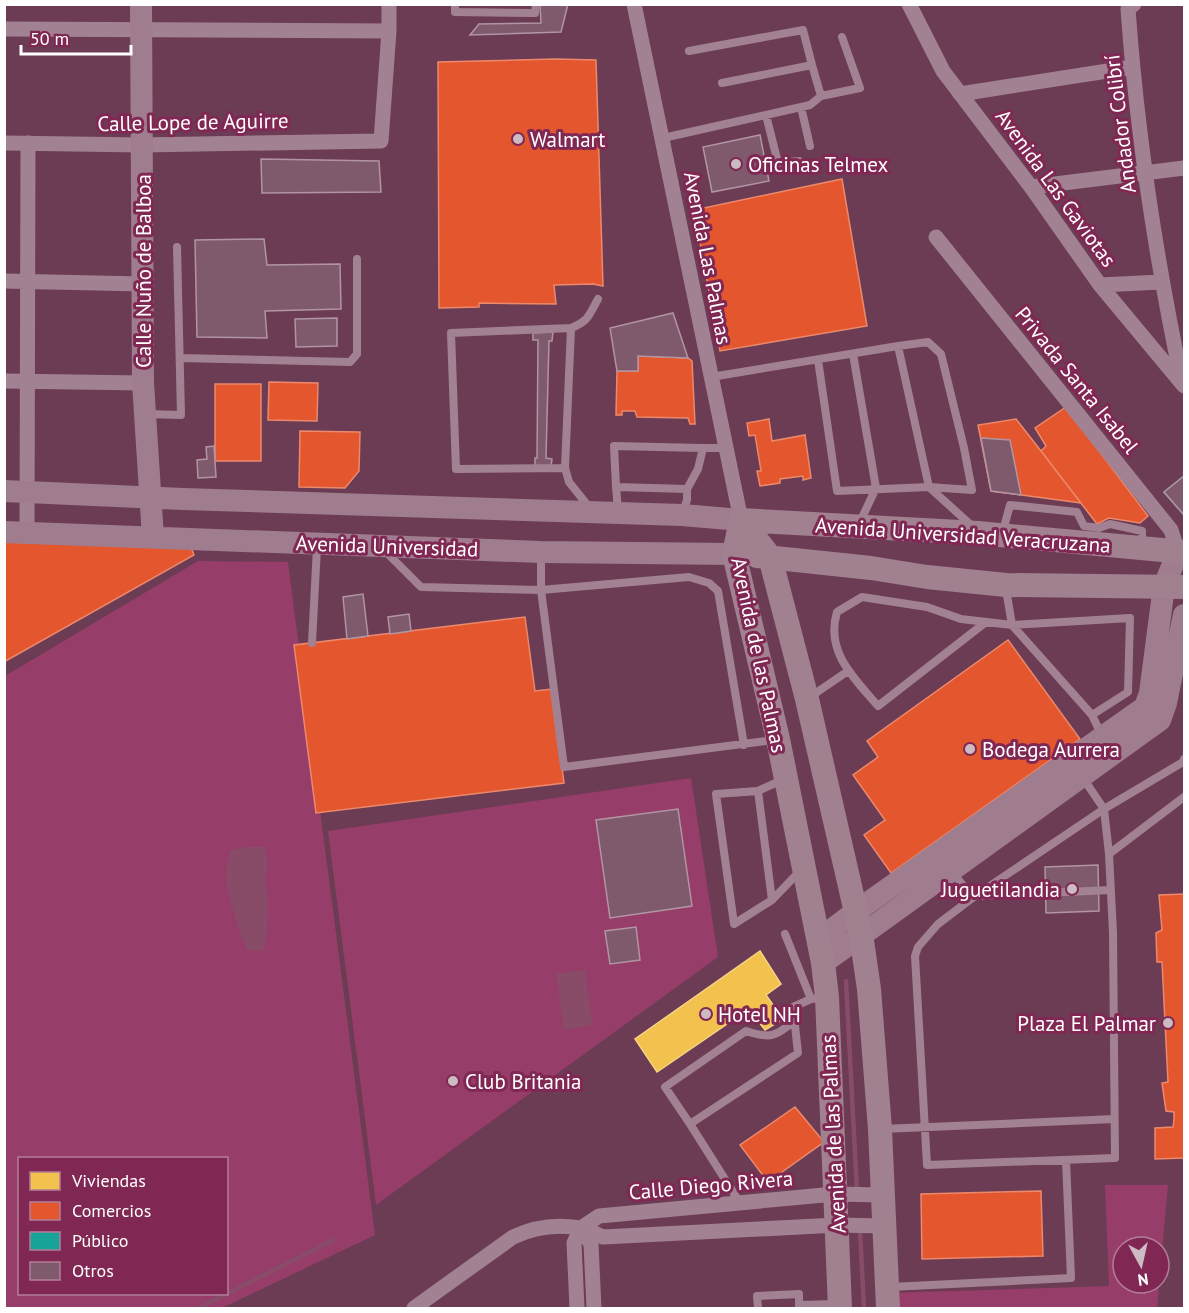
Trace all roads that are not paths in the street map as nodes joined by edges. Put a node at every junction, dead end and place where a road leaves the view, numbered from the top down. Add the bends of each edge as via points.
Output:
1 (141, 4) edge
2 (389, 4) edge
3 (455, 4) edge
4 (536, 4) edge
5 (909, 4) edge
6 (1134, 4) edge
7 (637, 5) edge
8 (4, 29) edge
9 (141, 30) junction
10 (389, 31) junction
11 (842, 37) dead end
12 (689, 51) dead end
13 (812, 65) junction
14 (1132, 67) junction
15 (722, 83) dead end
16 (960, 94) junction
17 (821, 96) junction
18 (801, 107) junction
19 (766, 115) junction
20 (663, 138) junction
21 (28, 143) junction
22 (4, 144) edge
23 (142, 145) junction
24 (810, 146) dead end
25 (799, 161) dead end
26 (1185, 168) edge
27 (1146, 173) junction
28 (1031, 187) junction
29 (936, 237) dead end
30 (177, 247) dead end
31 (357, 259) dead end
32 (4, 281) edge
33 (27, 282) junction
34 (1161, 282) junction
35 (143, 284) junction
36 (1100, 285) junction
37 (598, 299) dead end
38 (571, 328) junction
39 (898, 346) junction
40 (853, 354) junction
41 (180, 358) junction
42 (818, 360) junction
43 (711, 377) junction
44 (4, 381) edge
45 (28, 381) junction
46 (143, 383) junction
47 (1183, 385) edge
48 (145, 414) junction
49 (703, 448) junction
50 (725, 448) junction
51 (565, 468) junction
52 (616, 487) junction
53 (930, 487) junction
54 (876, 488) junction
55 (687, 489) junction
56 (16, 491) edge
57 (150, 496) junction
58 (594, 512) junction
59 (619, 513) junction
60 (682, 516) junction
61 (741, 520) junction
62 (858, 526) junction
63 (16, 533) edge
64 (990, 534) junction
65 (153, 537) junction
66 (316, 543) junction
67 (379, 545) junction
68 (540, 552) junction
69 (734, 554) junction
70 (770, 557) junction
71 (1182, 559) edge
72 (1006, 585) junction
73 (1174, 587) edge
74 (541, 590) junction
75 (1185, 615) edge
76 (986, 622) junction
77 (1012, 626) junction
78 (312, 643) dead end
79 (848, 671) junction
80 (807, 699) junction
81 (1092, 715) junction
82 (778, 740) junction
83 (744, 745) junction
84 (1108, 746) junction
85 (1184, 761) edge
86 (1076, 768) junction
87 (785, 778) junction
88 (758, 791) junction
89 (1185, 797) edge
90 (1104, 809) junction
91 (982, 836) junction
92 (1109, 854) junction
93 (805, 866) junction
94 (952, 871) junction
95 (1111, 890) junction
96 (975, 896) junction
97 (771, 900) junction
98 (858, 923) junction
99 (785, 934) dead end
100 (821, 951) junction
101 (819, 998) junction
102 (795, 1020) junction
103 (1114, 1119) junction
104 (690, 1124) junction
105 (925, 1126) junction
106 (880, 1129) junction
107 (1065, 1160) junction
108 (835, 1194) junction
109 (884, 1195) junction
110 (740, 1203) junction
111 (838, 1225) junction
112 (885, 1226) junction
113 (581, 1228) junction
114 (888, 1298) edge
115 (799, 1306) edge
116 (840, 1306) edge
117 (419, 1307) edge
118 (577, 1308) edge
119 (594, 1308) edge
120 (758, 1308) edge

1 - 9 main road, Calle Nuño de Balboa
2 - 10 street
3 - 4 lane via 455,12 535,13
5 - 16 street, Avenida Las Gaviotas via 943,71
6 - 14 street, Andador Colibrí via 1128,9
7 - 20 street, Avenida Las Palmas
8 - 9 street
9 - 10 street
9 - 23 main road, Calle Nuño de Balboa
10 - 23 street, Calle Lope de Aguirre via 381,141
11 - 17 lane via 860,88
12 - 13 lane via 803,30
13 - 15 lane
13 - 17 lane
14 - 16 street
14 - 27 street, Andador Colibrí
16 - 28 street, Avenida Las Gaviotas
17 - 18 lane
18 - 19 lane
18 - 24 lane
19 - 20 lane
19 - 25 lane via 778,163
20 - 43 street, Avenida Las Palmas
21 - 22 street, Calle Lope de Aguirre
21 - 23 street, Calle Lope de Aguirre
21 - 33 street
23 - 35 main road, Calle Nuño de Balboa
26 - 27 street
27 - 28 street
27 - 34 street, Andador Colibrí
28 - 36 street, Avenida Las Gaviotas
29 - 71 street, Privada Santa Isabel via 1171,530
30 - 41 lane
31 - 41 lane via 357,354 350,363
32 - 33 street
33 - 35 street
33 - 45 street
34 - 36 street
34 - 47 street, Andador Colibrí
35 - 46 main road, Calle Nuño de Balboa
36 - 47 street, Avenida Las Gaviotas
37 - 38 lane via 584,323
38 - 51 lane
38 - 51 lane via 450,333 456,469
39 - 40 lane
39 - 53 lane
39 - 53 lane via 928,342 941,354 972,490
40 - 42 lane
40 - 54 lane
41 - 48 lane via 181,415
42 - 43 lane
42 - 54 lane via 837,491
43 - 50 street, Avenida Las Palmas
44 - 45 street
45 - 46 street
45 - 56 street
46 - 48 main road, Calle Nuño de Balboa
48 - 57 main road, Calle Nuño de Balboa
49 - 50 lane
49 - 52 lane via 614,446
49 - 55 lane
50 - 61 street, Avenida Las Palmas
51 - 58 lane via 569,482
52 - 55 lane
52 - 59 lane
53 - 54 lane
53 - 64 lane
54 - 62 lane
55 - 60 lane
56 - 57 main road, Avenida Universidad
56 - 63 street
57 - 58 main road, Avenida Universidad
57 - 65 main road, Calle Nuño de Balboa
58 - 59 main road, Avenida Universidad
59 - 60 main road, Avenida Universidad
60 - 61 main road, Avenida Universidad
61 - 62 main road, Avenida Universidad Veracruzana
61 - 69 main road, Avenida de las Palmas
61 - 70 main road, Avenida de las Palmas
62 - 64 main road, Avenida Universidad Veracruzana
63 - 65 main road, Avenida Universidad
64 - 71 main road, Avenida Universidad Veracruzana via 1142,549
65 - 66 main road, Avenida Universidad
66 - 67 main road, Avenida Universidad
66 - 78 lane
67 - 68 main road, Avenida Universidad
67 - 74 lane via 421,587
68 - 69 main road, Avenida Universidad
68 - 74 lane
69 - 70 main road, Avenida Universidad
69 - 82 main road, Avenida de las Palmas
70 - 72 main road, Avenida Universidad Veracruzana
70 - 80 main road, Avenida de las Palmas
71 - 73 main road
72 - 73 main road, Avenida Universidad Veracruzana
72 - 77 lane
73 - 84 main road via 1148,702
74 - 83 lane via 689,577 709,583 718,591 722,608
74 - 83 lane via 564,767
75 - 84 main road via 1163,716
76 - 77 lane
76 - 79 lane via 878,706
76 - 79 lane via 961,619 927,607 862,597 837,612 833,626 837,649
77 - 81 lane
77 - 81 lane via 1130,618 1128,692
79 - 80 lane
80 - 98 main road, Avenida de las Palmas
81 - 84 lane
82 - 83 lane
82 - 87 main road, Avenida de las Palmas
84 - 86 main road
85 - 90 lane
86 - 90 lane
86 - 91 main road
87 - 88 lane
87 - 93 main road, Avenida de las Palmas
88 - 97 lane
88 - 97 lane via 716,794 734,924
89 - 92 lane
90 - 92 lane
90 - 96 lane
91 - 94 main road
91 - 98 main road
92 - 95 lane
93 - 97 lane
93 - 100 main road, Avenida de las Palmas
94 - 96 lane
94 - 98 main road
95 - 96 lane
95 - 103 lane
96 - 105 lane via 938,924 915,956
98 - 100 main road
98 - 106 main road, Avenida de las Palmas via 869,988
99 - 101 lane
100 - 101 main road, Avenida de las Palmas
101 - 102 lane via 793,1006
101 - 108 main road, Avenida de las Palmas
102 - 104 lane via 798,1053
102 - 104 lane via 769,1036 746,1030 665,1087
103 - 105 lane
103 - 107 lane via 1115,1158
104 - 110 lane
105 - 106 lane
105 - 107 lane via 927,1165
106 - 109 main road, Avenida de las Palmas
107 - 114 lane via 1071,1278
108 - 109 street, Calle Diego Rivera
108 - 110 street, Calle Diego Rivera
108 - 111 main road, Avenida de las Palmas
109 - 112 main road, Avenida de las Palmas
110 - 113 street, Calle Diego Rivera via 599,1216
111 - 112 street, Calle Diego Rivera
111 - 113 street, Calle Diego Rivera via 603,1237
111 - 116 main road, Avenida de las Palmas
112 - 114 main road, Avenida de las Palmas
113 - 117 street, Calle Diego Rivera via 546,1227 513,1236
113 - 118 street via 574,1243
113 - 119 street via 591,1244
115 - 116 lane
115 - 120 lane via 799,1294 757,1296

